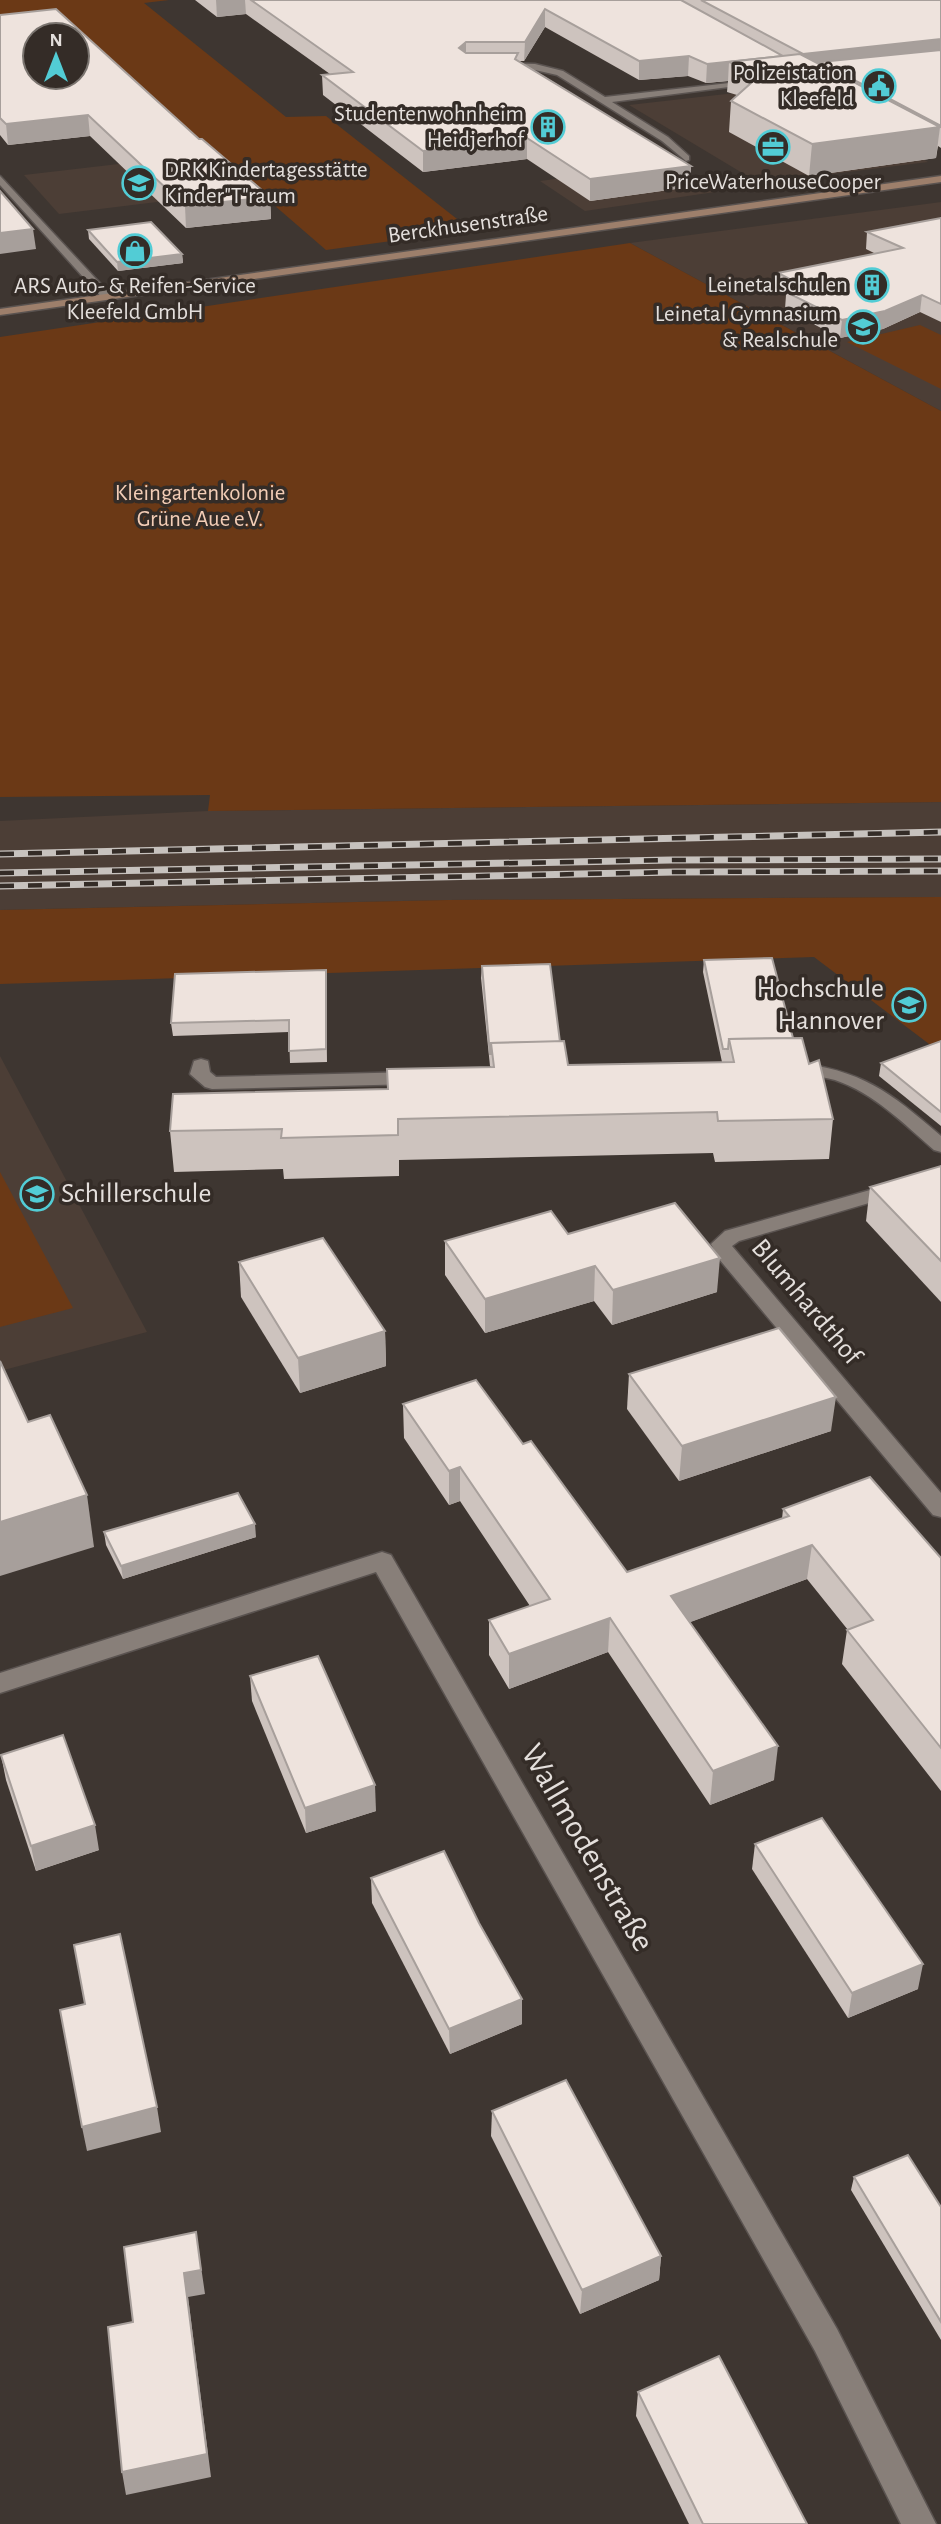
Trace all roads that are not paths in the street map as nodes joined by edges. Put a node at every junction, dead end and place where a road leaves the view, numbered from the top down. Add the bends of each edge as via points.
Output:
1 (489, 66) edge
2 (762, 83) edge
3 (605, 100) junction
4 (686, 158) dead end
5 (0, 179) edge
6 (941, 179) edge
7 (107, 297) junction
8 (0, 312) edge
9 (201, 1065) dead end
10 (776, 1068) edge
11 (429, 1077) edge
12 (941, 1146) edge
13 (941, 1176) edge
14 (941, 1509) edge
15 (0, 1683) edge
16 (919, 2524) edge

1 - 3 street via 535,67 560,73
2 - 3 street
3 - 4 street
5 - 7 street
6 - 7 street, Berckhusenstraße
7 - 8 street, Berckhusenstraße
9 - 11 street via 200,1074 212,1083
10 - 12 street via 816,1069 855,1080 878,1093
13 - 14 street, Blumhardthof via 732,1236 722,1244
15 - 16 street, Wallmodenstraße via 382,1561 826,2340

